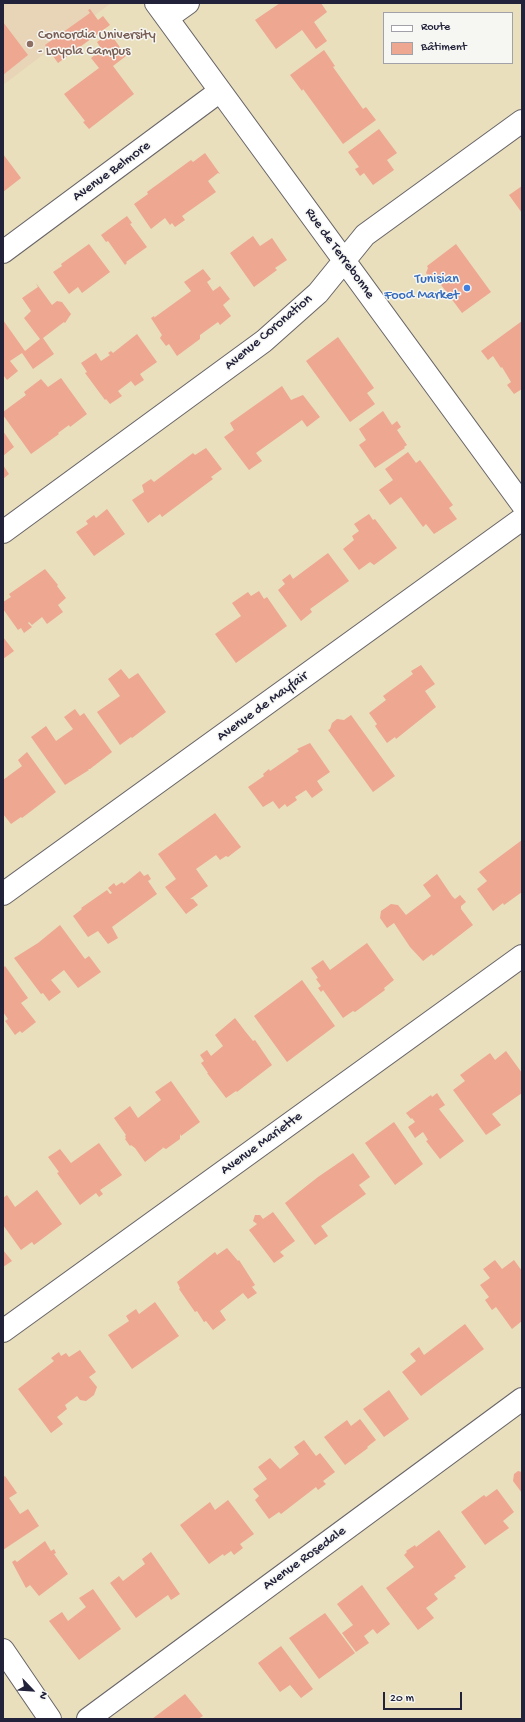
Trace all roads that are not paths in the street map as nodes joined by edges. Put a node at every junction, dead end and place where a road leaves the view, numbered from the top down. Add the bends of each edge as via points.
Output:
1 (188, 3) edge
2 (162, 11) edge
3 (220, 91) junction
4 (522, 121) edge
5 (3, 252) edge
6 (344, 261) junction
7 (522, 504) edge
8 (522, 519) edge
9 (3, 532) edge
10 (3, 894) edge
11 (522, 956) edge
12 (3, 1331) edge
13 (522, 1399) edge
14 (3, 1650) edge
15 (50, 1719) edge
16 (88, 1719) edge

1 - 2 street
2 - 3 street, Rue de Terrebonne
3 - 5 street, Avenue Belmore
3 - 6 street, Rue de Terrebonne
4 - 6 street, Avenue Coronation via 365,236
6 - 7 street, Rue de Terrebonne
6 - 9 street, Avenue Coronation via 318,293 264,341
8 - 10 street, Avenue de Mayfair
11 - 12 street, Avenue Mariette
13 - 16 street, Avenue Rosedale
14 - 15 street

